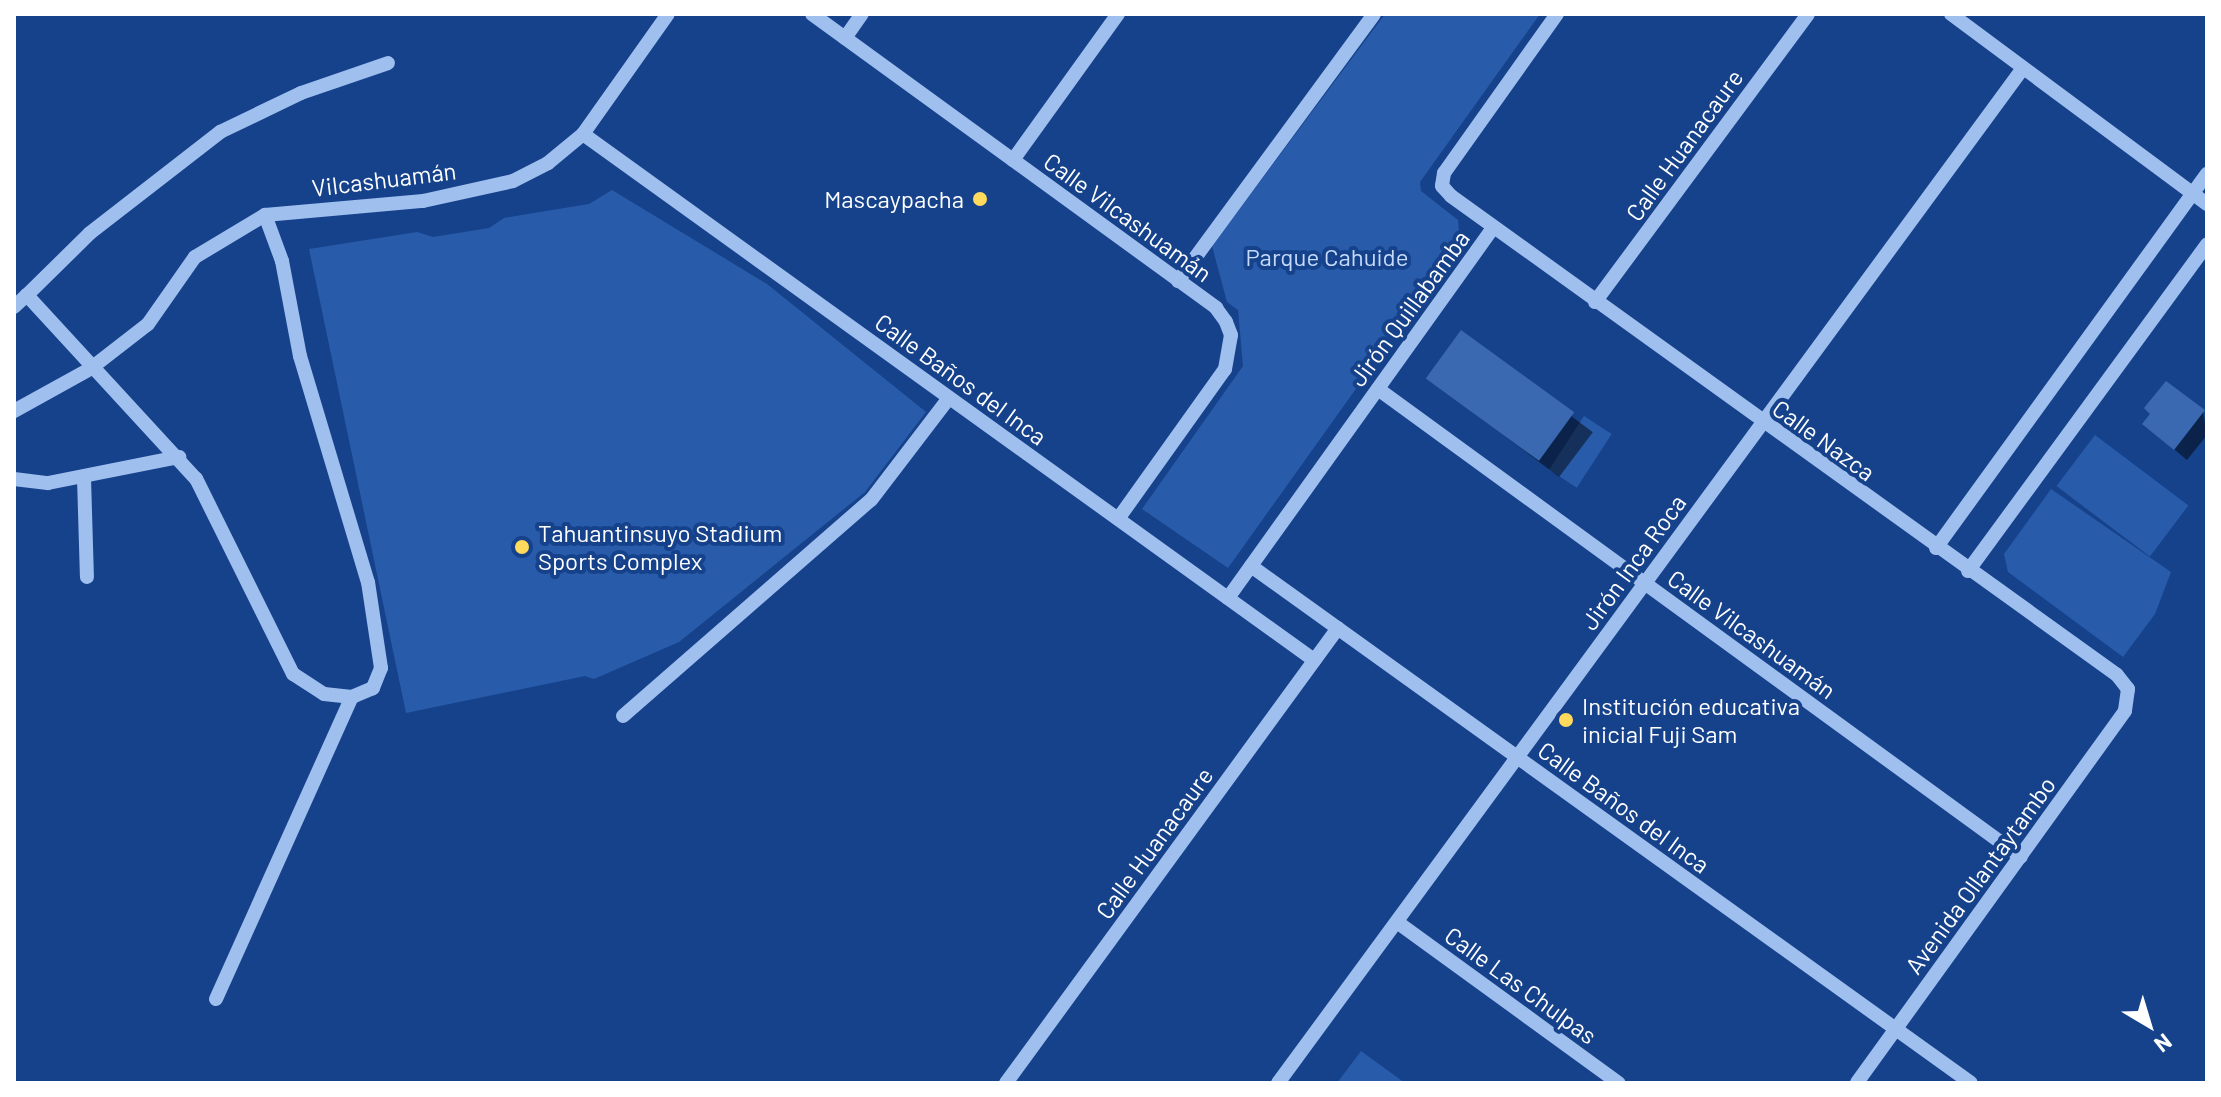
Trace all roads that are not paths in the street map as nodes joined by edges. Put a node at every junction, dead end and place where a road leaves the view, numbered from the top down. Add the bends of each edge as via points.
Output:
1 (668, 14) edge
2 (862, 14) edge
3 (1118, 14) edge
4 (1374, 14) edge
5 (1557, 14) edge
6 (1808, 14) edge
7 (1951, 14) edge
8 (818, 16) edge
9 (845, 38) junction
10 (388, 63) dead end
11 (2023, 68) junction
12 (583, 134) junction
13 (1013, 160) junction
14 (2207, 174) edge
15 (2193, 193) junction
16 (2207, 204) edge
17 (265, 215) junction
18 (1493, 228) junction
19 (2207, 244) edge
20 (1178, 281) junction
21 (27, 295) junction
22 (1595, 302) junction
23 (14, 307) edge
24 (90, 369) junction
25 (1378, 389) junction
26 (949, 398) junction
27 (14, 411) edge
28 (1762, 423) junction
29 (179, 457) junction
30 (84, 478) junction
31 (14, 479) edge
32 (1118, 519) junction
33 (1936, 548) junction
34 (1251, 566) junction
35 (1968, 571) junction
36 (87, 577) dead end
37 (1645, 583) junction
38 (1228, 598) junction
39 (1338, 628) junction
40 (1314, 660) junction
41 (2128, 689) joint
42 (352, 697) junction
43 (623, 716) dead end
44 (1517, 757) junction
45 (2021, 857) junction
46 (1397, 922) junction
47 (216, 999) dead end
48 (1896, 1029) junction
49 (1006, 1083) edge
50 (1278, 1083) edge
51 (1619, 1083) edge
52 (1857, 1083) edge
53 (1971, 1083) edge

1 - 12 street, Vilcashuamán
2 - 9 street
3 - 13 street
4 - 20 street
5 - 18 street, Jirón Quillabamba via 1444,173 1442,186
6 - 22 street, Calle Huanacaure
7 - 11 street
8 - 9 street, Calle Vilcashuamán
9 - 13 street, Calle Vilcashuamán
10 - 21 street via 301,93 220,132 90,233
11 - 15 street
11 - 28 street, Jirón Inca Roca
12 - 17 street, Vilcashuamán via 548,163 513,181 423,201
12 - 26 street, Calle Baños del Inca
13 - 20 street, Calle Vilcashuamán
14 - 15 street
15 - 16 street
15 - 33 street
17 - 24 street, Vilcashuamán via 195,257 148,324
17 - 42 street via 282,261 300,356 368,582 381,668 373,688
18 - 22 street, Calle Nazca
18 - 25 street, Jirón Quillabamba
19 - 35 street
20 - 32 street, Calle Vilcashuamán via 1226,322 1230,352 1225,369
21 - 23 street
21 - 24 street
22 - 28 street, Calle Nazca
24 - 27 street, Vilcashuamán
24 - 29 street
25 - 34 street, Jirón Quillabamba
25 - 37 street, Calle Vilcashuamán
26 - 32 street, Calle Baños del Inca
26 - 43 street via 871,500
28 - 33 street, Calle Nazca
28 - 37 street, Jirón Inca Roca
29 - 30 street
29 - 42 street via 218,519 293,674 324,694
30 - 31 street via 48,483
30 - 36 street
32 - 38 street, Calle Baños del Inca
33 - 35 street, Calle Nazca
34 - 38 street, Jirón Quillabamba
34 - 39 street, Calle Baños del Inca
35 - 41 street, Calle Nazca via 2117,675
37 - 44 street, Jirón Inca Roca
37 - 45 street, Calle Vilcashuamán
38 - 40 street, Calle Baños del Inca
39 - 40 street, Calle Huanacaure
39 - 44 street, Calle Baños del Inca
40 - 49 street, Calle Huanacaure
41 - 45 street, Avenida Ollantaytambo via 2125,711
42 - 47 street
44 - 46 street, Jirón Inca Roca
44 - 48 street, Calle Baños del Inca
45 - 48 street, Avenida Ollantaytambo
46 - 50 street, Jirón Inca Roca
46 - 51 street, Calle Las Chulpas
48 - 52 street, Avenida Ollantaytambo
48 - 53 street, Calle Baños del Inca

